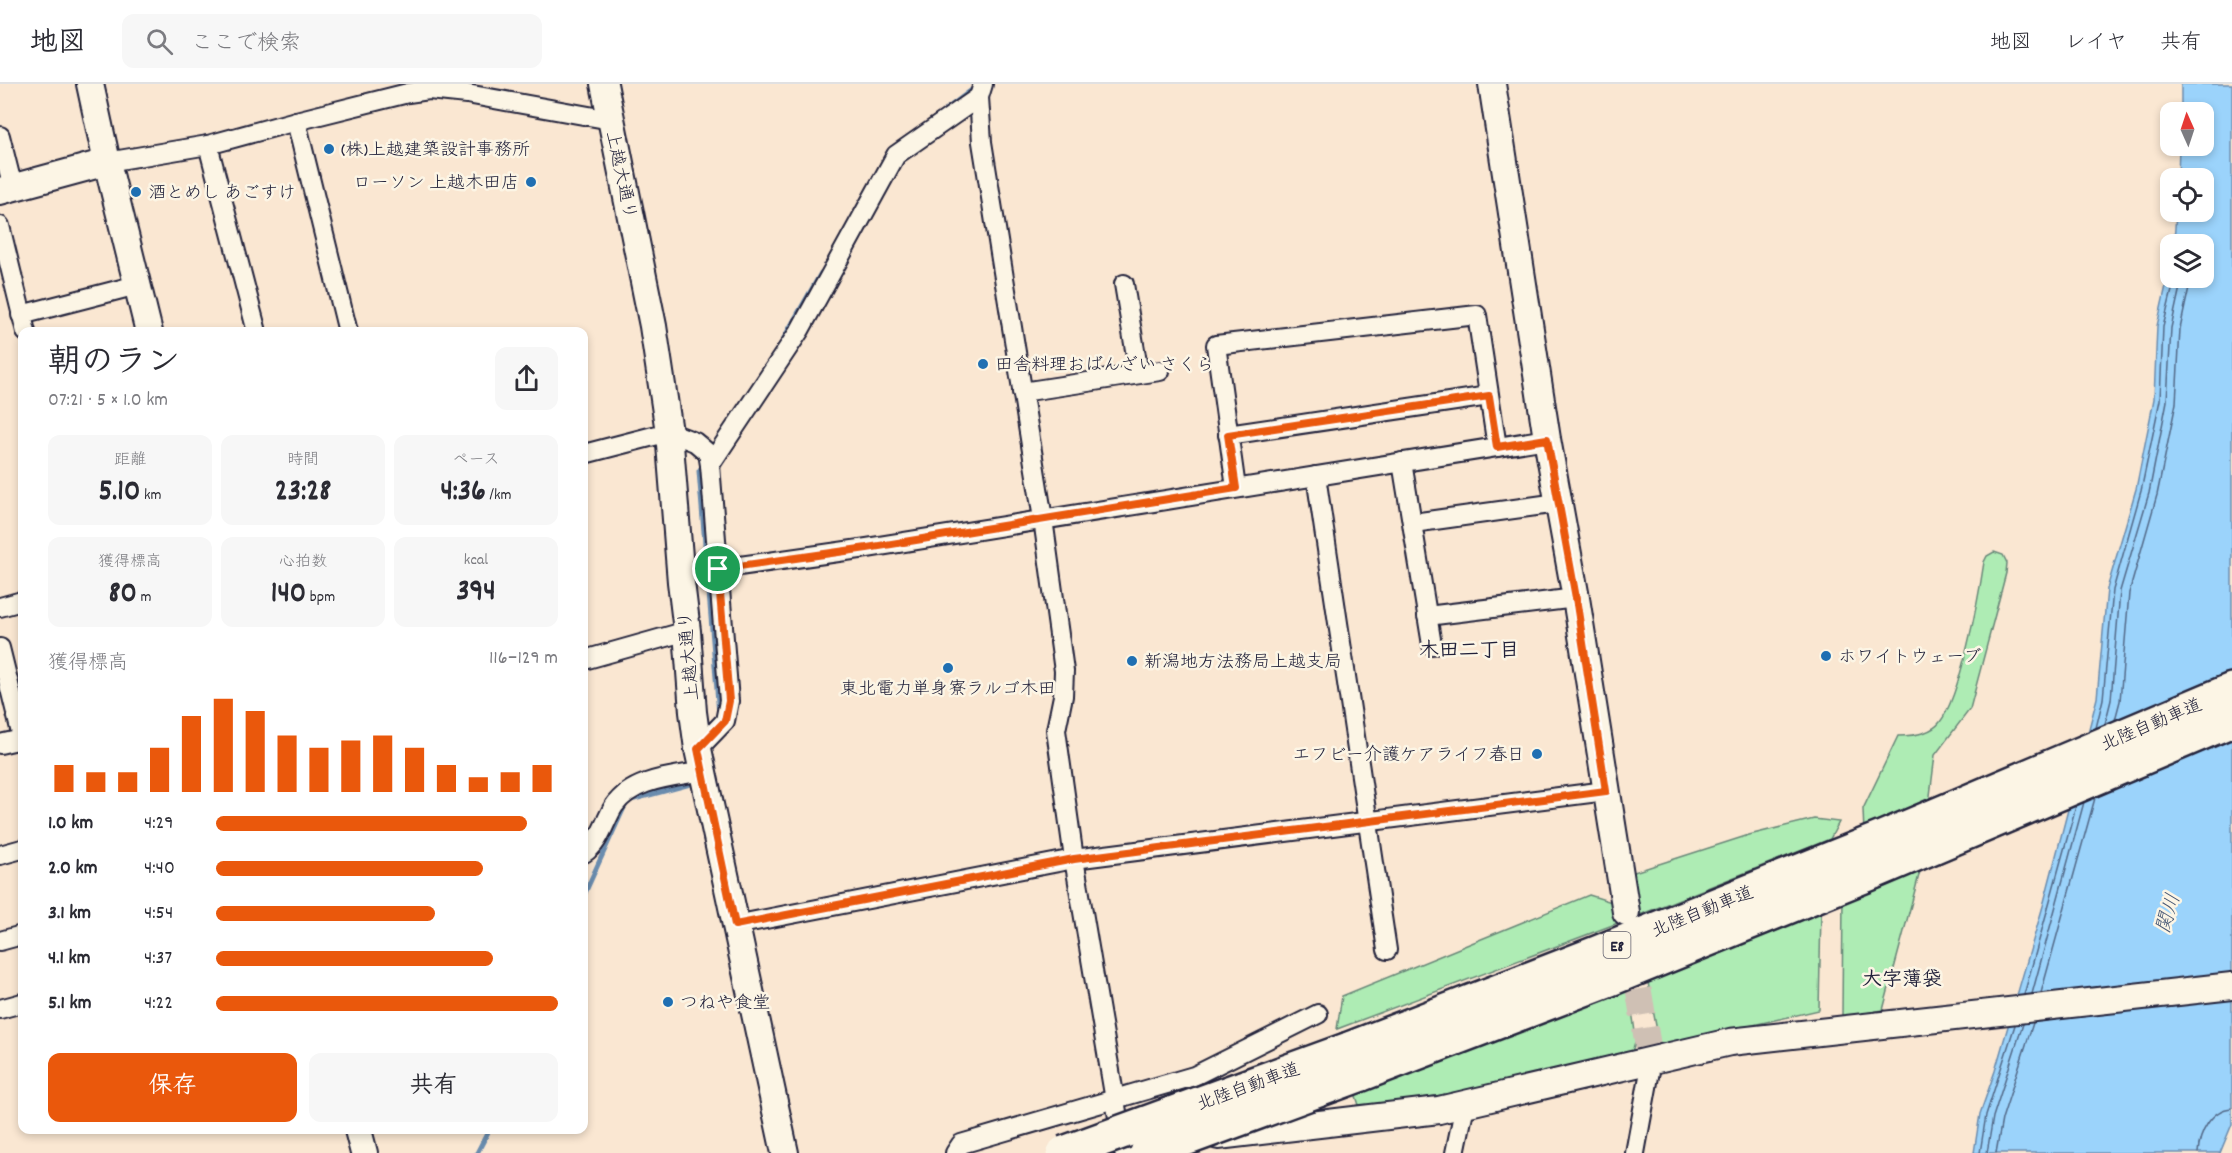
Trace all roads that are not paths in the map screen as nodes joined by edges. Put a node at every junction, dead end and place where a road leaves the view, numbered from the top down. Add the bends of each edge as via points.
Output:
1 (90, 84) edge
2 (604, 84) edge
3 (1492, 84) edge
4 (407, 89) edge
5 (981, 90) edge
6 (610, 120) junction
7 (296, 121) junction
8 (0, 136) edge
9 (208, 145) junction
10 (107, 162) junction
11 (7, 189) edge
12 (0, 226) edge
13 (1124, 284) dead end
14 (137, 285) junction
15 (24, 323) edge
16 (148, 327) edge
17 (256, 327) edge
18 (347, 327) edge
19 (1160, 371) dead end
20 (1139, 374) junction
21 (1022, 392) junction
22 (1489, 396) junction
23 (669, 432) junction
24 (1228, 435) junction
25 (1547, 439) junction
26 (1497, 447) junction
27 (588, 453) edge
28 (1402, 462) junction
29 (711, 465) junction
30 (1316, 476) junction
31 (1236, 488) junction
32 (1558, 503) junction
33 (1043, 519) junction
34 (1413, 523) junction
35 (718, 569) junction
36 (1576, 598) junction
37 (18, 602) edge
38 (0, 607) edge
39 (1427, 616) junction
40 (687, 631) junction
41 (1432, 645) dead end
42 (0, 648) edge
43 (588, 659) edge
44 (2232, 690) edge
45 (2232, 720) edge
46 (18, 722) edge
47 (18, 739) edge
48 (0, 744) edge
49 (701, 760) junction
50 (1606, 791) junction
51 (1369, 822) junction
52 (18, 850) edge
53 (588, 851) edge
54 (0, 855) edge
55 (1074, 859) junction
56 (1626, 912) dead end
57 (735, 925) junction
58 (18, 936) edge
59 (0, 940) edge
60 (1387, 950) dead end
61 (2232, 986) edge
62 (18, 1004) edge
63 (0, 1010) edge
64 (1318, 1014) dead end
65 (1650, 1053) junction
66 (1354, 1062) junction
67 (1114, 1100) junction
68 (1465, 1105) junction
69 (359, 1134) edge
70 (1131, 1150) edge
71 (364, 1153) edge
72 (785, 1153) edge
73 (955, 1153) edge
74 (1057, 1153) edge
75 (1064, 1153) edge
76 (1455, 1153) edge
77 (1635, 1153) edge

1 - 10 street
2 - 6 street, 上越大通り
3 - 25 street
4 - 6 street via 467,94
4 - 7 street
5 - 21 street via 982,142
5 - 29 street via 896,155 800,330
6 - 23 street, 上越大通り via 653,326
7 - 9 street
7 - 18 street
8 - 11 street
9 - 10 street
9 - 17 street
10 - 11 street
10 - 14 street
12 - 15 street
13 - 20 street
14 - 15 street
14 - 16 street
19 - 20 street
20 - 21 street
21 - 33 street
22 - 24 street
22 - 24 street via 1477,315 1216,345
22 - 26 street
23 - 27 street
23 - 29 street via 695,442 708,453
23 - 40 street, 上越大通り
24 - 31 street
25 - 26 street
25 - 32 street
26 - 28 street
28 - 30 street
28 - 34 street
29 - 35 street
30 - 31 street
30 - 51 street
31 - 33 street
32 - 34 street
32 - 36 street
33 - 35 street
33 - 55 street via 1064,671 1056,730
34 - 39 street
35 - 49 street via 729,701 725,721
36 - 39 street
36 - 50 street
37 - 38 street
39 - 41 street
40 - 43 street
40 - 49 street, 上越大通り
42 - 46 street
44 - 66 highway, 北陸自動車道 / E8 via 1597,953
45 - 66 highway, 北陸自動車道 / E8 via 1610,979
47 - 48 street
49 - 53 street via 625,794
49 - 57 street, 上越大通り
50 - 51 street
50 - 56 street
51 - 55 street
51 - 60 street
52 - 54 street
55 - 57 street
55 - 67 street
57 - 72 street, 上越大通り
58 - 59 street
61 - 65 street
62 - 63 street
64 - 67 street via 1194,1076
65 - 68 street
65 - 77 street
66 - 70 highway, 北陸自動車道 / E8, bridge
66 - 75 highway, 北陸自動車道 / E8, bridge
67 - 70 street
67 - 73 street via 961,1144
68 - 70 street
68 - 76 street
69 - 71 street
70 - 74 street

